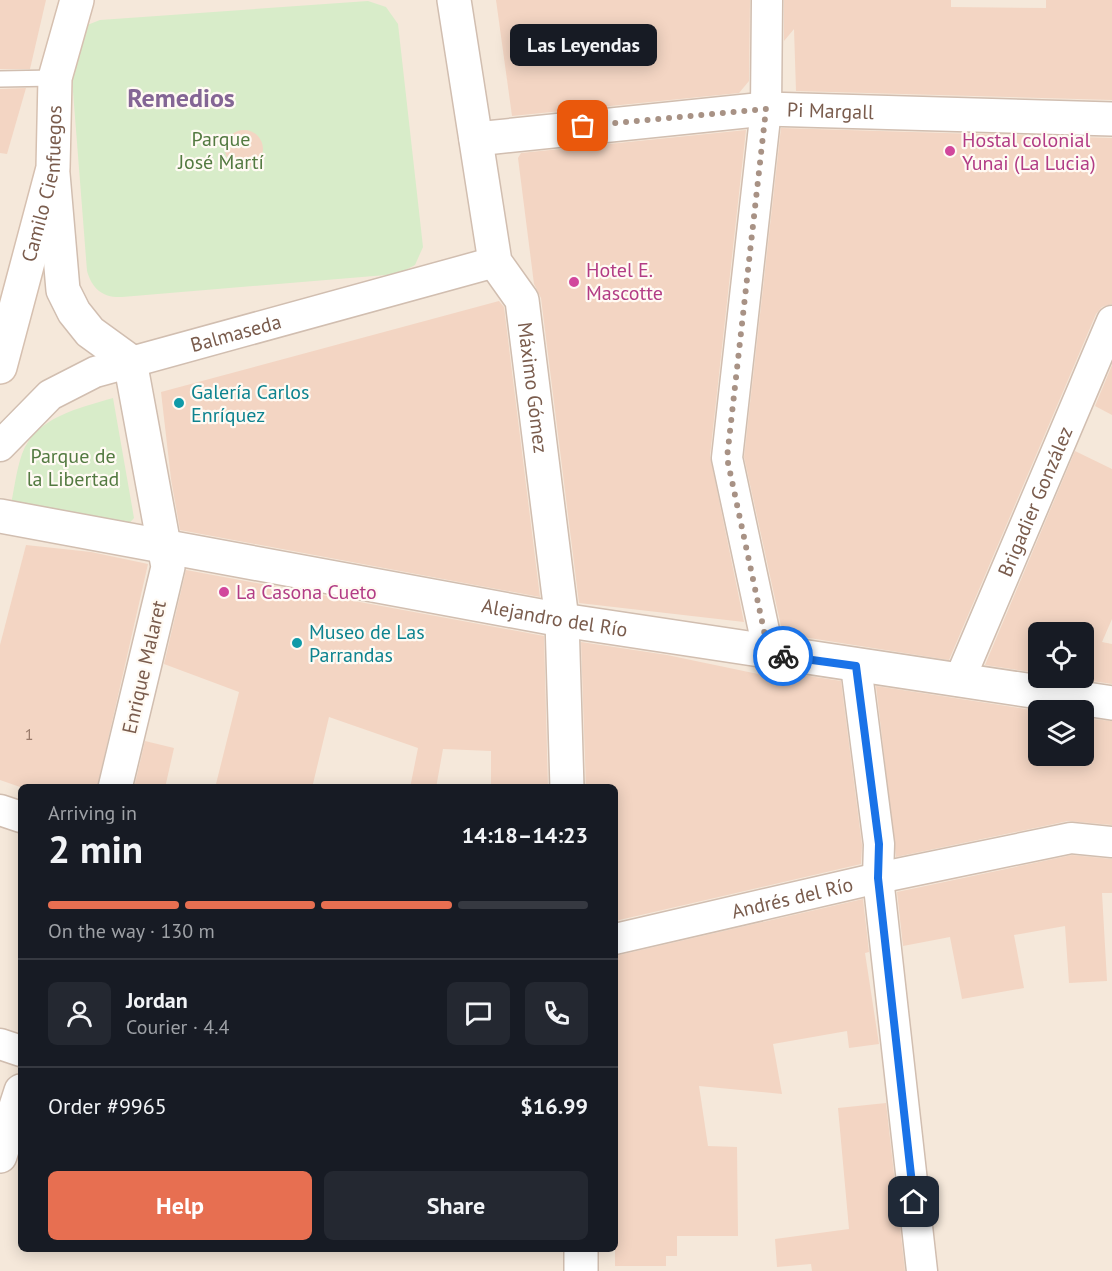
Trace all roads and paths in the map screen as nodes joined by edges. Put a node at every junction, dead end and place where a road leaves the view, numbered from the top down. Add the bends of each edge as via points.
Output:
1 (83, 0) edge
2 (454, 0) edge
3 (767, 0) edge
4 (55, 78) junction
5 (0, 79) edge
6 (766, 109) junction
7 (1112, 119) edge
8 (476, 139) junction
9 (52, 168) junction
10 (495, 262) junction
11 (1112, 321) edge
12 (130, 362) junction
13 (0, 367) edge
14 (0, 447) edge
15 (0, 516) edge
16 (164, 546) junction
17 (562, 620) junction
18 (769, 654) junction
19 (856, 666) junction
20 (959, 681) junction
21 (1112, 703) edge
22 (117, 784) edge
23 (567, 784) edge
24 (0, 810) edge
25 (18, 817) edge
26 (1112, 842) edge
27 (878, 878) junction
28 (618, 938) edge
29 (0, 1044) edge
30 (18, 1050) edge
31 (18, 1100) edge
32 (0, 1156) edge
33 (581, 1252) edge
34 (581, 1271) edge
35 (922, 1271) edge

1 - 4 street, Camilo Cienfuegos
2 - 8 street, Máximo Gómez
3 - 6 street
4 - 5 lane
4 - 9 street, Camilo Cienfuegos
6 - 7 street, Pi Margall
6 - 8 street, Pi Margall
6 - 18 street via 727,458
8 - 10 street, Máximo Gómez
9 - 12 street via 63,290 90,332
9 - 13 street, Camilo Cienfuegos
10 - 12 street, Balmaseda
10 - 17 street, Máximo Gómez via 522,300
11 - 20 street, Brigadier González
12 - 14 street, Balmaseda via 95,372 50,395
12 - 16 street, Enrique Malaret
15 - 16 street, Alejandro del Río
16 - 17 street, Alejandro del Río
16 - 22 street, Enrique Malaret via 168,567
17 - 18 street, Alejandro del Río
17 - 23 street, Máximo Gómez
18 - 19 street, Alejandro del Río
19 - 20 street, Alejandro del Río
19 - 27 street via 879,844
20 - 21 street, Alejandro del Río
24 - 25 street
26 - 27 street, Andrés del Río via 1071,838
27 - 28 street, Andrés del Río
27 - 35 street
29 - 30 street
31 - 32 street
33 - 34 street

